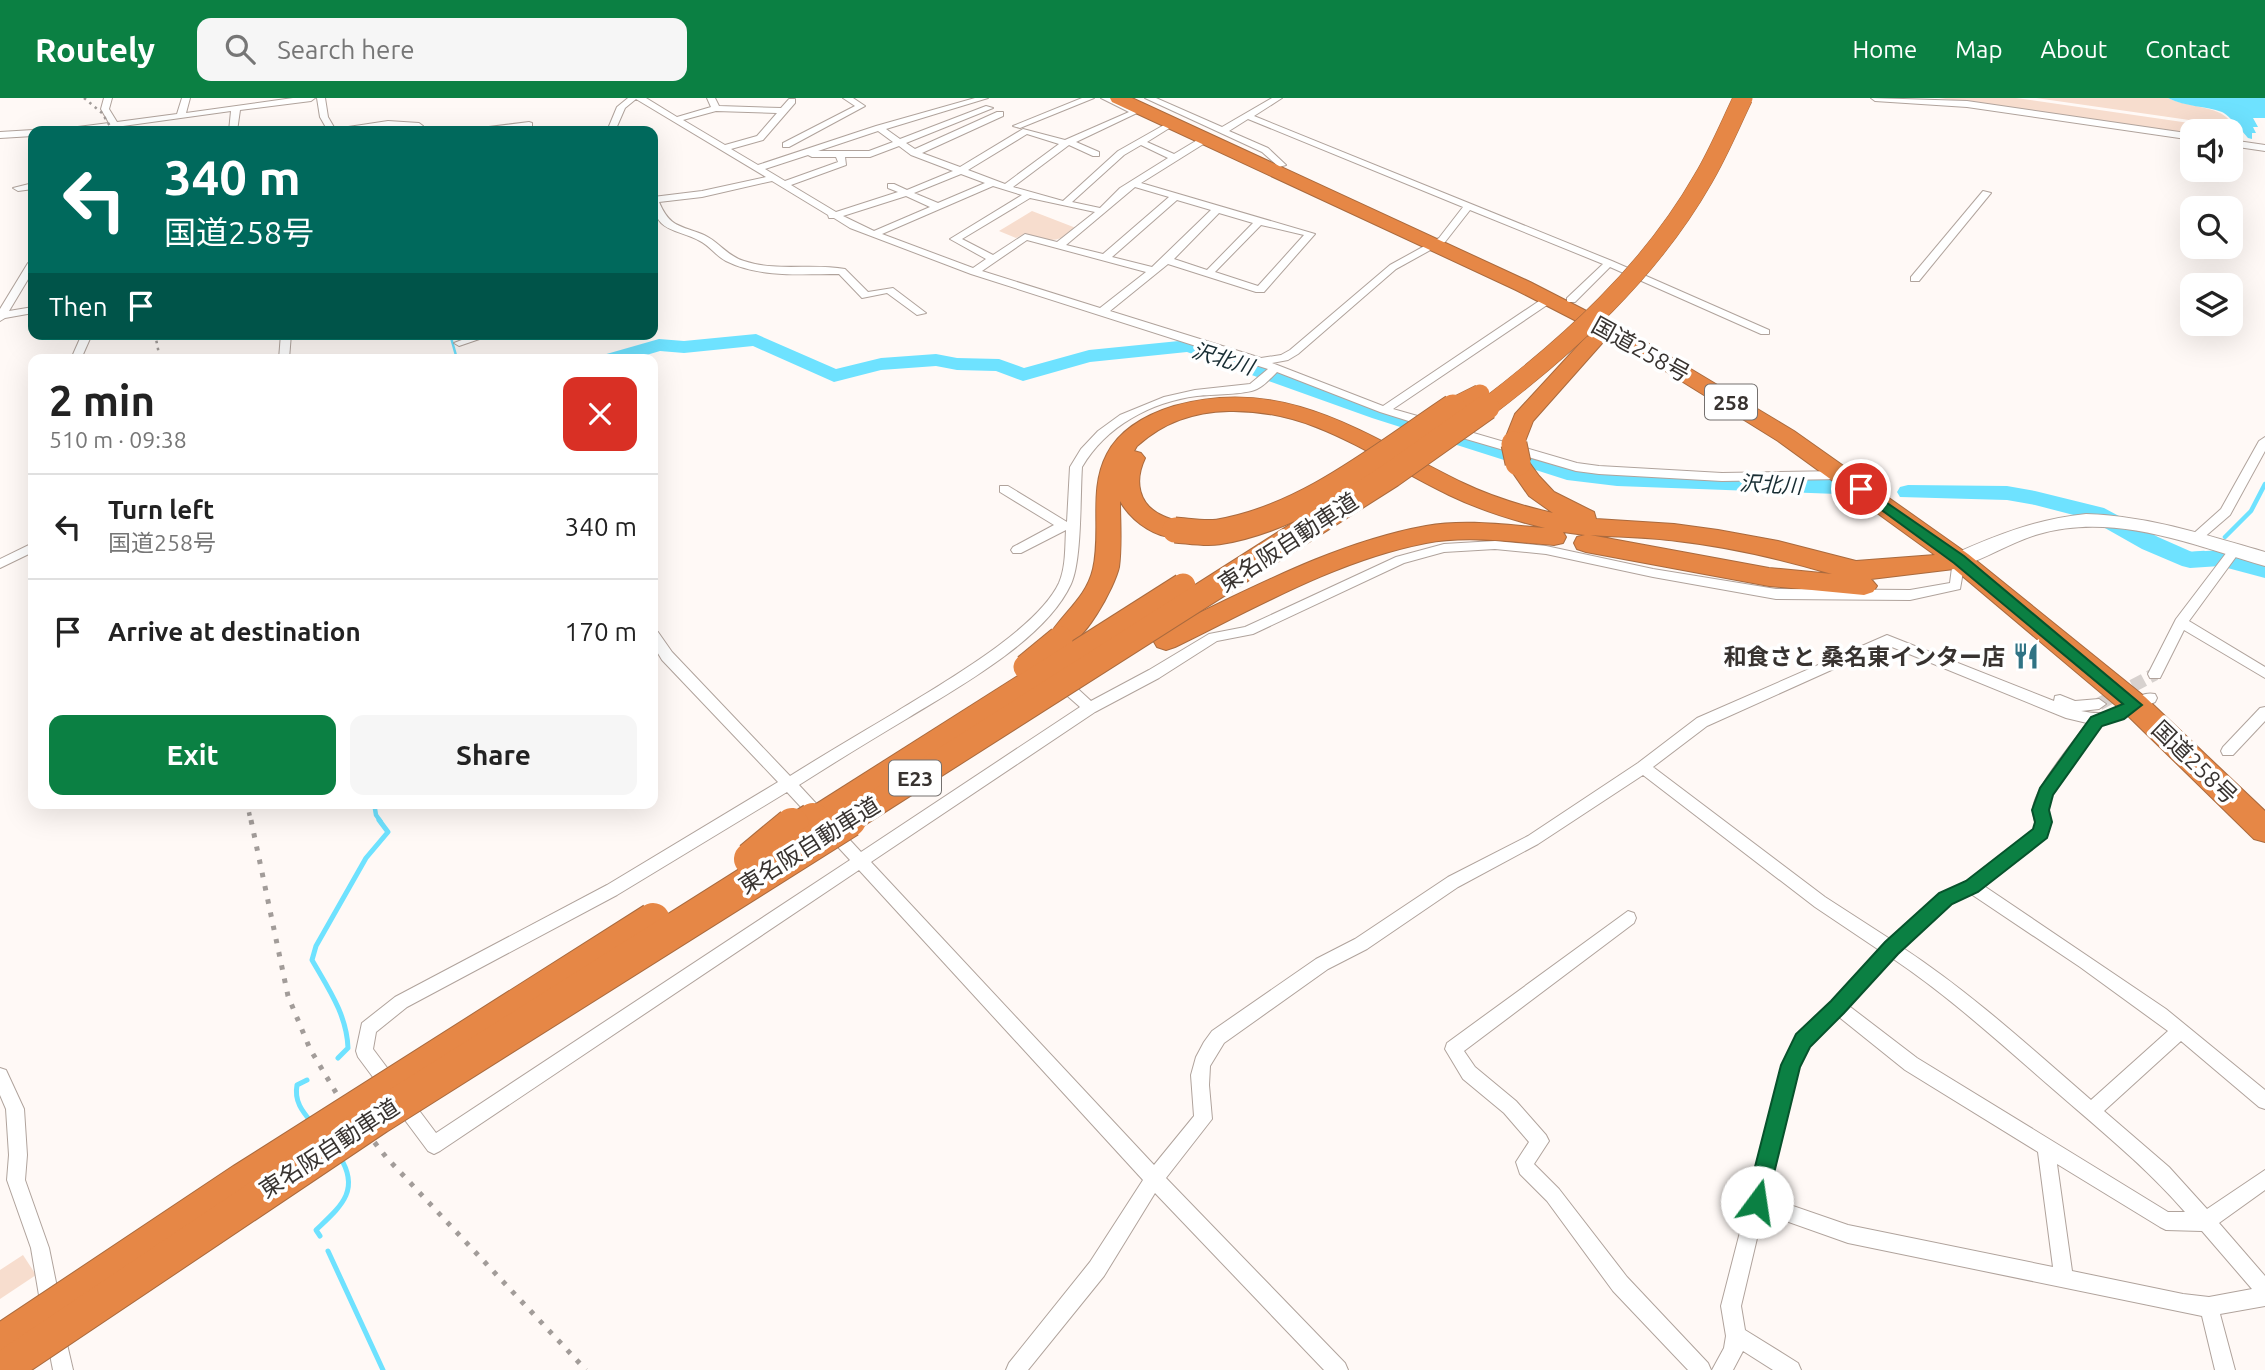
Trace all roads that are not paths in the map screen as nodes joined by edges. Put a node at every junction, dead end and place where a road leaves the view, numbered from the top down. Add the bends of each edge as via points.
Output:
1 (108, 98) edge
2 (186, 98) edge
3 (225, 98) edge
4 (311, 98) edge
5 (321, 98) edge
6 (633, 98) edge
7 (640, 98) edge
8 (711, 98) edge
9 (771, 98) edge
10 (847, 98) edge
11 (1090, 98) edge
12 (1105, 98) edge
13 (1149, 98) edge
14 (1182, 98) edge
15 (1278, 98) edge
16 (1729, 98) edge
17 (1743, 98) edge
18 (1875, 98) edge
19 (980, 99) edge
20 (792, 101) dead end
21 (1128, 103) edge
22 (1167, 106) junction
23 (716, 108) junction
24 (989, 108) junction
25 (236, 109) junction
26 (221, 111) junction
27 (782, 111) junction
28 (1000, 114) junction
29 (181, 115) junction
30 (1247, 116) junction
31 (675, 120) junction
32 (115, 125) junction
33 (528, 125) dead end
34 (1017, 125) junction
35 (111, 126) edge
36 (234, 126) edge
37 (330, 126) edge
38 (373, 126) edge
39 (419, 126) dead end
40 (520, 126) edge
41 (613, 126) edge
42 (1167, 127) junction
43 (879, 128) junction
44 (1026, 131) junction
45 (28, 133) edge
46 (0, 135) edge
47 (2180, 135) edge
48 (760, 138) junction
49 (1213, 138) junction
50 (1068, 142) junction
51 (1141, 142) junction
52 (901, 143) junction
53 (786, 145) junction
54 (2243, 145) edge
55 (2265, 148) edge
56 (722, 149) junction
57 (914, 153) junction
58 (799, 154) junction
59 (839, 154) junction
60 (1096, 154) dead end
61 (1175, 158) junction
62 (1282, 164) junction
63 (759, 168) junction
64 (961, 171) junction
65 (775, 178) junction
66 (993, 183) junction
67 (1133, 183) junction
68 (785, 184) junction
69 (891, 186) dead end
70 (28, 187) edge
71 (1007, 187) junction
72 (18, 188) dead end
73 (906, 193) junction
74 (1986, 193) dead end
75 (1029, 195) junction
76 (1175, 197) junction
77 (658, 199) edge
78 (1065, 204) junction
79 (939, 206) junction
80 (1468, 207) junction
81 (1217, 209) junction
82 (1102, 211) junction
83 (658, 212) edge
84 (832, 216) junction
85 (1259, 222) junction
86 (874, 234) junction
87 (1665, 238) junction
88 (1439, 242) junction
89 (1059, 246) junction
90 (1104, 258) junction
91 (993, 259) junction
92 (1167, 260) junction
93 (1609, 263) junction
94 (1152, 270) junction
95 (28, 271) edge
96 (974, 272) junction
97 (1209, 273) junction
98 (1915, 279) dead end
99 (1560, 300) junction
100 (28, 311) edge
101 (921, 313) dead end
102 (1101, 313) junction
103 (1, 316) edge
104 (1765, 332) dead end
105 (1258, 361) junction
106 (1272, 372) junction
107 (1480, 394) junction
108 (1384, 410) junction
109 (2263, 448) edge
110 (1843, 475) junction
111 (1004, 489) dead end
112 (1068, 526) junction
113 (1622, 530) junction
114 (1554, 537) junction
115 (2197, 537) junction
116 (28, 550) edge
117 (1017, 550) dead end
118 (2228, 556) junction
119 (1966, 557) junction
120 (2265, 559) edge
121 (0, 564) edge
122 (2181, 622) junction
123 (1016, 640) junction
124 (658, 642) edge
125 (2265, 673) edge
126 (2155, 674) tunnel mouth
127 (1990, 681) junction
128 (2142, 702) junction
129 (2099, 704) tunnel mouth
130 (1090, 708) junction
131 (2265, 712) edge
132 (2096, 721) junction
133 (2228, 751) dead end
134 (1643, 767) junction
135 (787, 782) junction
136 (2265, 807) edge
137 (2265, 830) edge
138 (823, 837) junction
139 (751, 859) junction
140 (859, 860) junction
141 (1972, 886) junction
142 (1628, 918) dead end
143 (1891, 948) junction
144 (1838, 1007) junction
145 (2180, 1031) junction
146 (0, 1076) edge
147 (2265, 1101) edge
148 (2091, 1111) junction
149 (2046, 1147) junction
150 (1154, 1179) junction
151 (2265, 1179) edge
152 (1757, 1202) junction
153 (2204, 1222) junction
154 (2064, 1279) junction
155 (2265, 1290) edge
156 (2265, 1296) edge
157 (2209, 1307) junction
158 (1736, 1336) junction
159 (0, 1342) edge
160 (1, 1370) edge
161 (63, 1370) edge
162 (1016, 1370) edge
163 (1338, 1370) edge
164 (1701, 1370) edge
165 (1722, 1370) edge
166 (1791, 1370) edge
167 (2225, 1370) edge

1 - 32 street via 105,109
2 - 29 street
3 - 26 street
4 - 25 street
5 - 37 street
6 - 41 street via 621,107
7 - 31 street
8 - 23 street
9 - 27 street
10 - 53 street via 861,106
11 - 34 street
12 - 21 street
13 - 22 street
14 - 22 street
15 - 30 street
16 - 107 highway, 東名阪自動車道 / E23 via 1684,187 1651,234 1562,329
17 - 87 highway, 東名阪自動車道 / E23, bridge via 1717,157
18 - 47 street via 1967,104
19 - 24 street
19 - 43 street
20 - 27 street
21 - 42 street
21 - 49 highway, 国道258号 / 258
21 - 50 street
21 - 62 highway, 国道258号 / 258
22 - 49 street
23 - 27 street
23 - 31 street
24 - 28 street
24 - 52 street
25 - 26 street
25 - 36 street
26 - 29 street
27 - 48 street
28 - 34 street
28 - 57 street
29 - 32 street
30 - 49 street
30 - 80 street
31 - 56 street
32 - 35 street
33 - 40 street
34 - 44 street
38 - 39 street
42 - 49 street
42 - 51 street
43 - 52 street
43 - 58 street
44 - 50 street
44 - 64 street
45 - 46 street
48 - 53 street
48 - 56 street
49 - 61 street
49 - 62 street via 1265,150
49 - 88 highway, 国道258号 / 258
50 - 60 street
50 - 71 street
51 - 61 street
51 - 78 street via 1121,153
52 - 57 street
52 - 59 street via 870,154
53 - 58 street
54 - 55 street
56 - 63 street
57 - 64 street
58 - 59 street
58 - 63 street
59 - 68 street via 843,163
61 - 67 street
62 - 88 highway, 国道258号 / 258
63 - 65 street
64 - 66 street
64 - 73 street
65 - 68 street
65 - 77 street
66 - 71 street
66 - 79 street
67 - 76 street
67 - 82 street
68 - 84 street
69 - 73 street
70 - 72 street
71 - 75 street
73 - 79 street
73 - 84 street
74 - 98 street
75 - 78 street
75 - 91 street via 955,239
76 - 81 street
76 - 90 street
78 - 82 street
79 - 86 street
80 - 88 street
80 - 93 street
81 - 85 street
81 - 92 street
82 - 89 street
83 - 101 street via 662,222 701,237 728,259 766,269 842,271 866,296 889,290
84 - 86 street
85 - 97 street
85 - 97 street via 1310,234 1260,290
86 - 96 street
87 - 113 highway via 1661,254 1593,341 1523,419 1516,454 1524,475 1556,506
87 - 138 highway, 東名阪自動車道 / E23, bridge via 1575,336 1518,387 1443,441
88 - 99 highway, 国道258号 / 258
88 - 105 street via 1393,267 1284,358
89 - 90 street
89 - 91 street via 1025,237
90 - 94 street
91 - 96 street
92 - 94 street
92 - 97 street
93 - 99 street
93 - 104 street
94 - 102 street
95 - 103 street
96 - 102 street
99 - 108 street
99 - 110 highway, 国道258号 / 258 via 1700,382
99 - 119 highway, 国道258号 / 258 via 1634,331 1797,430
100 - 103 street
102 - 105 street
105 - 106 street
106 - 108 street
106 - 112 street via 1248,389 1164,400 1112,426 1076,467
107 - 114 highway, bridge via 1459,403 1315,496 1247,525 1215,533 1175,530 1143,516 1127,491 1131,461 1151,438 1189,419 1252,412 1318,426 1371,452 1431,488
107 - 139 highway, 東名阪自動車道 / E23, bridge via 1350,485
108 - 110 street via 1576,467 1723,477
109 - 115 street via 2226,512
110 - 119 highway, 国道258号 / 258
111 - 112 street
112 - 117 street
112 - 123 street via 1071,557 1066,582 1054,603
113 - 119 highway via 1674,532 1788,552 1854,570
113 - 139 highway, bridge via 1578,528 1498,506 1456,489 1355,433 1302,412 1259,403 1204,406 1172,414 1129,442 1113,464 1105,567 1090,604 1060,639 778,835
114 - 119 highway via 1769,577 1870,586 1937,576
114 - 138 highway, bridge via 1483,531 1428,534 1301,576 1166,640 877,814
115 - 118 street
115 - 119 street via 2138,525 2061,523 2036,528
116 - 121 street
118 - 120 street
118 - 122 street
119 - 128 highway, 国道258号 / 258
119 - 130 street via 1956,586 1910,595 1821,595 1776,594 1546,550 1494,545 1444,548 1400,560 1248,631 1214,638
122 - 125 street
122 - 126 street
123 - 130 street
123 - 135 street via 949,686
124 - 135 street
127 - 129 street via 1998,677 2074,706
127 - 132 street
127 - 134 street via 1899,643 1877,642 1702,722
128 - 132 street
128 - 136 highway, 国道258号 / 258
128 - 137 highway, 国道258号 / 258
130 - 140 street
131 - 133 street
132 - 141 street via 2046,793 2040,810 2041,833
134 - 143 street via 1821,902
134 - 150 street via 1533,840 1322,964 1218,1037 1204,1053 1200,1067 1203,1119
135 - 140 street
135 - 140 street via 612,890 401,1002 368,1028 364,1051 434,1145
138 - 160 highway, 東名阪自動車道 / E23, bridge via 384,1112
139 - 159 highway, 東名阪自動車道 / E23, bridge via 372,1095
140 - 150 street
141 - 143 street via 1945,899
141 - 145 street via 2108,976
142 - 164 street via 1453,1049 1469,1073 1510,1107 1540,1141 1525,1162 1526,1168 1553,1195 1620,1284
143 - 144 street
143 - 148 street via 1975,1011
144 - 149 street via 1911,1064
144 - 152 street via 1803,1040 1791,1065
145 - 147 street
145 - 148 street
146 - 161 street via 15,1110 16,1180 40,1248
148 - 153 street via 2163,1173
149 - 153 street via 2166,1221
149 - 154 street
150 - 162 street via 1097,1269
150 - 163 street
151 - 153 street
152 - 154 street via 1848,1234
152 - 158 street via 1731,1306
153 - 155 street
154 - 157 street
156 - 157 street
157 - 167 street
158 - 165 street via 1734,1351
158 - 166 street

